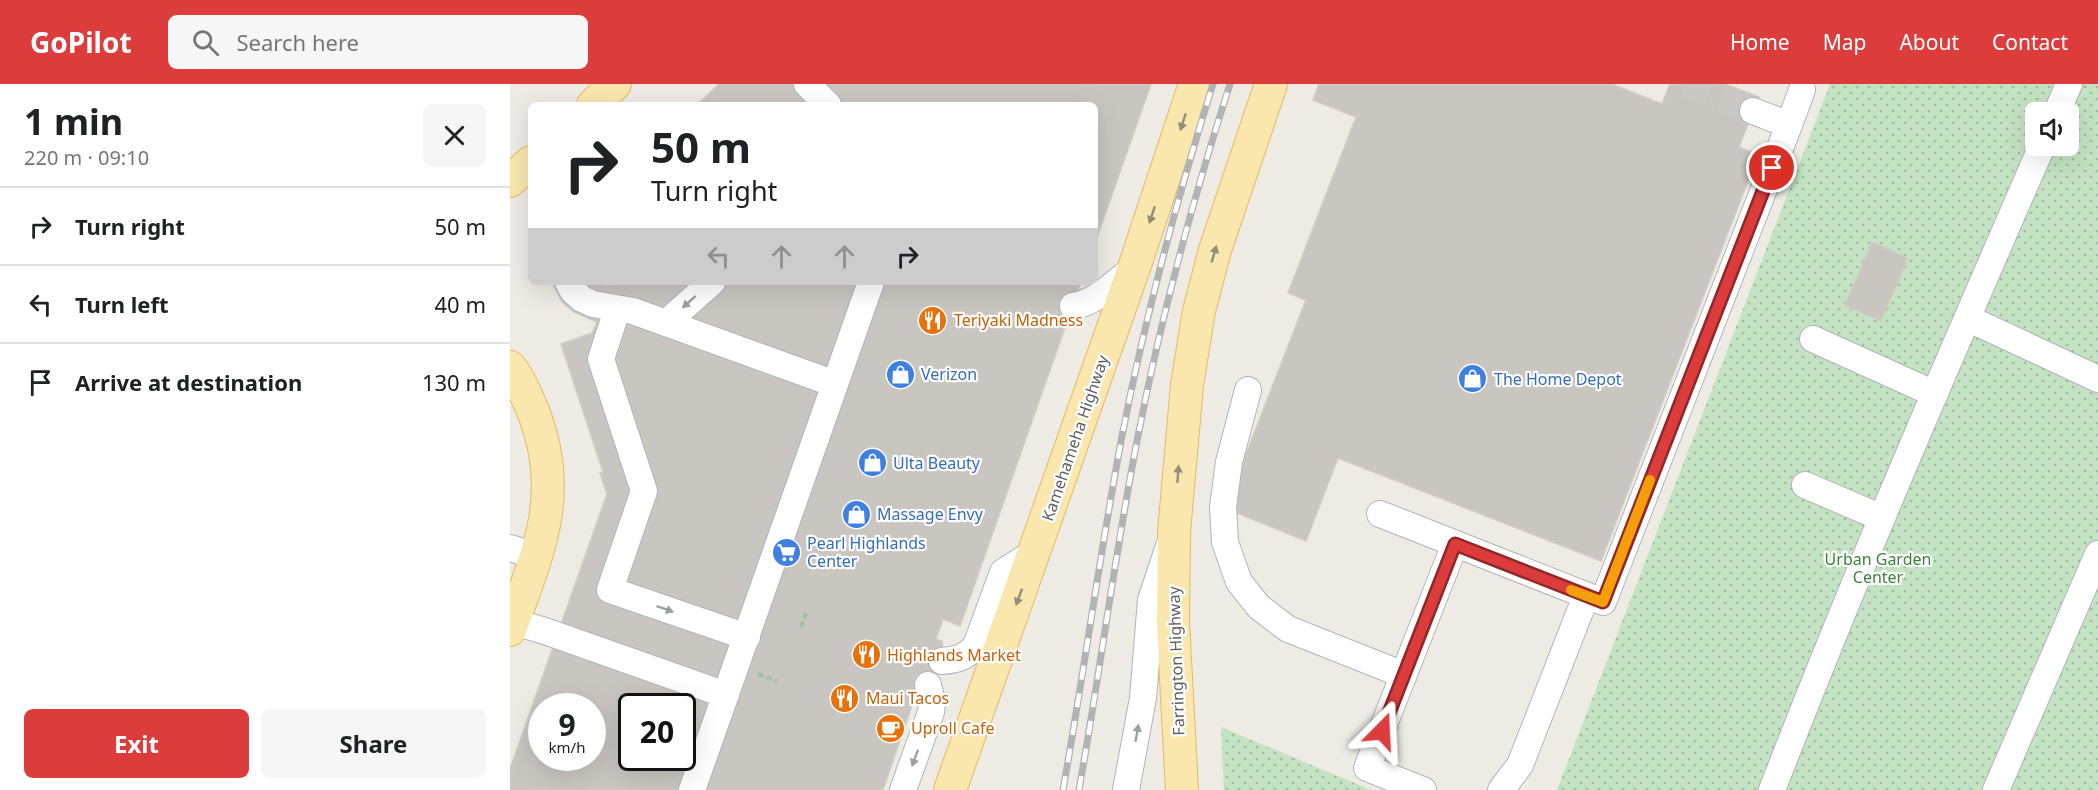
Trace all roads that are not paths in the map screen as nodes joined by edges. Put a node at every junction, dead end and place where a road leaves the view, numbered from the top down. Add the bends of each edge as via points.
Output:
1 (615, 84) edge
2 (793, 84) edge
3 (807, 84) edge
4 (1195, 84) edge
5 (1271, 84) edge
6 (2069, 84) edge
7 (1798, 86) edge
8 (596, 102) edge
9 (800, 102) edge
10 (825, 102) edge
11 (2061, 102) edge
12 (1753, 111) tunnel mouth
13 (1789, 125) junction
14 (2038, 156) edge
15 (528, 165) edge
16 (510, 181) edge
17 (1134, 268) junction
18 (570, 285) edge
19 (708, 285) edge
20 (870, 285) edge
21 (1073, 306) dead end
22 (617, 310) junction
23 (1967, 318) junction
24 (666, 323) junction
25 (1813, 339) dead end
26 (510, 367) edge
27 (2098, 379) edge
28 (835, 384) junction
29 (1248, 390) dead end
30 (1935, 394) junction
31 (1805, 485) dead end
32 (1380, 514) dead end
33 (1882, 518) junction
34 (1174, 532) junction
35 (1455, 544) junction
36 (523, 552) edge
37 (1035, 552) junction
38 (2098, 554) edge
39 (1586, 596) junction
40 (511, 626) edge
41 (747, 637) junction
42 (942, 661) dead end
43 (1404, 675) junction
44 (928, 685) dead end
45 (726, 695) junction
46 (692, 790) edge
47 (903, 790) edge
48 (950, 790) edge
49 (1126, 790) edge
50 (1182, 790) edge
51 (1423, 790) edge
52 (1501, 790) edge
53 (1772, 790) edge
54 (1996, 790) edge

1 - 8 main road
2 - 9 street
3 - 10 street
4 -> 17 main road, Kamehameha Highway
34 -> 5 main road via 1187,385 1199,310
6 - 11 street
7 - 13 street
12 - 13 street
13 - 39 street via 1603,602
14 - 23 street
15 - 16 main road
17 - 21 street via 1092,299
17 - 37 main road, Kamehameha Highway
18 - 22 street via 582,299
19 -> 24 street
20 - 28 street
22 - 24 street via 633,311
22 -> 41 street via 601,358 644,491 610,590
23 - 27 street
23 - 30 street
24 - 28 street
25 - 30 street
26 - 36 main road via 527,397 545,453 549,489 547,517
28 - 41 street
29 - 43 street via 1229,462 1223,507 1225,542 1239,582 1259,607 1288,629
30 - 33 street
31 - 33 street
32 - 35 street
33 - 53 street
49 -> 34 street via 1143,698 1150,600
34 - 50 main road, Farrington Highway via 1173,622
35 - 39 street
35 - 43 street
36 - 40 main road
37 - 42 street via 1003,572 976,646 958,659
37 -> 48 main road, Kamehameha Highway
38 - 54 street
39 - 52 street via 1520,765
40 - 45 street via 542,630
41 - 45 street
43 - 51 street via 1367,768
44 -> 47 street via 931,712
45 - 46 street

